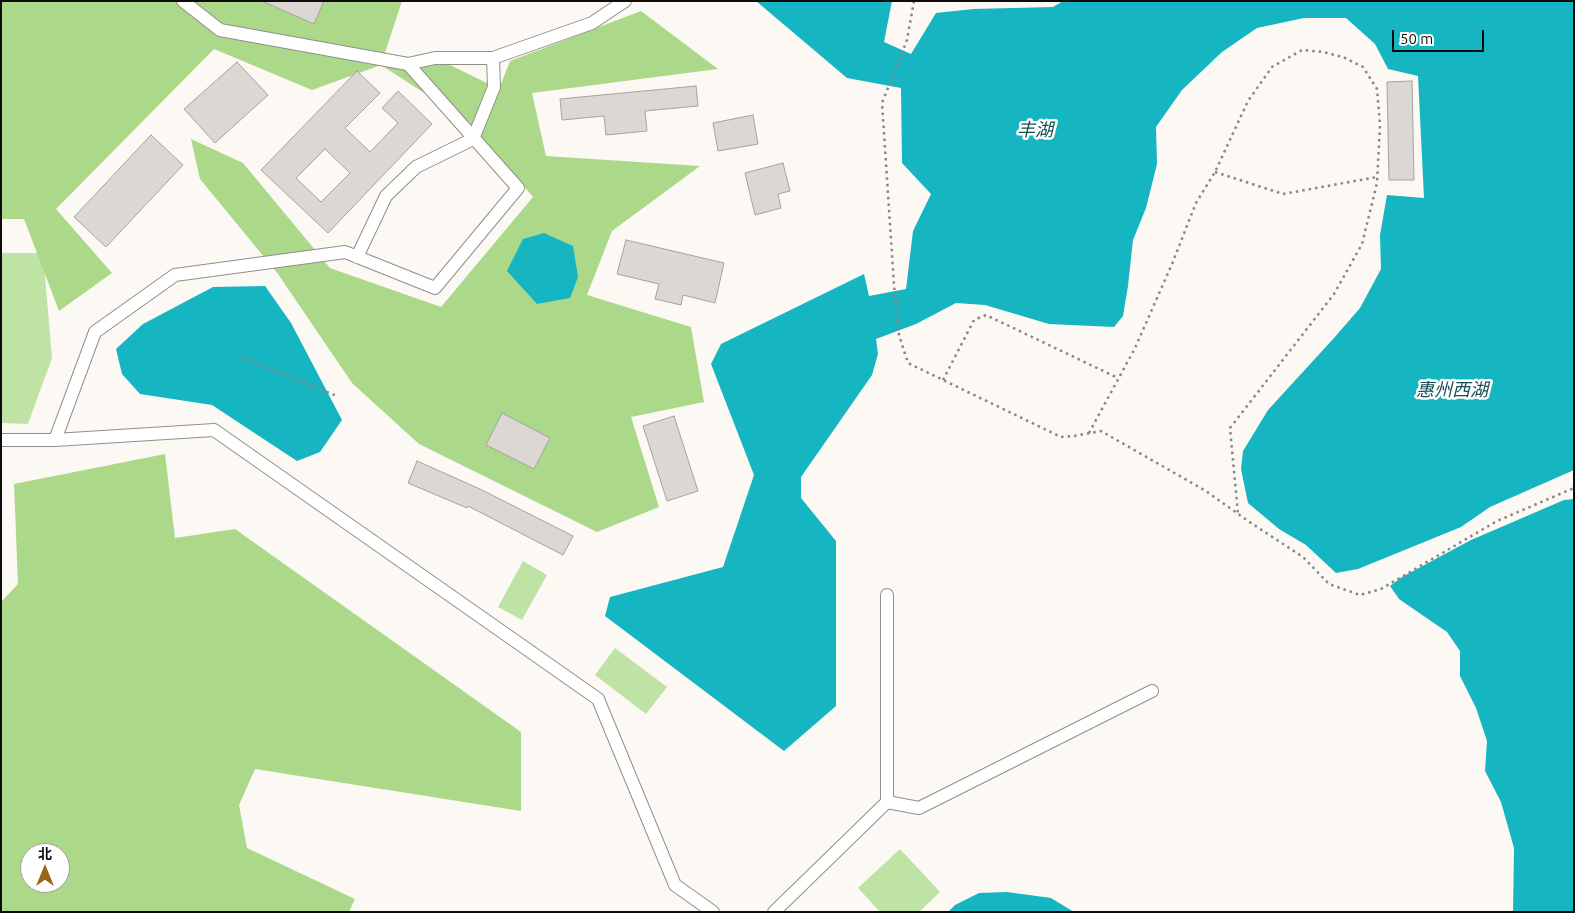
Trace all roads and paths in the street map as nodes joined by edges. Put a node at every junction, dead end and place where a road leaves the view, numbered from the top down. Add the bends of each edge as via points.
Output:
1 (182, 1) edge
2 (625, 1) edge
3 (914, 1) edge
4 (493, 58) junction
5 (408, 64) junction
6 (473, 139) junction
7 (1215, 172) junction
8 (1377, 177) junction
9 (357, 257) junction
10 (242, 358) dead end
11 (1118, 378) junction
12 (943, 380) junction
13 (337, 396) dead end
14 (1089, 433) junction
15 (1, 440) edge
16 (55, 440) junction
17 (1574, 488) edge
18 (1238, 514) junction
19 (887, 595) dead end
20 (1152, 691) dead end
21 (887, 802) junction
22 (713, 912) edge
23 (774, 912) edge

1 - 5 street via 220,30
2 - 4 street via 592,23
3 - 12 path via 907,40 882,103 894,285 900,335 908,363
4 - 5 street via 435,58
4 - 6 street via 494,87
5 - 6 street
6 - 9 street via 416,167 386,196
6 - 9 street via 518,188 435,288
7 - 8 path via 1283,194
7 - 8 path via 1248,101 1272,67 1302,50 1343,57 1363,67 1377,89 1380,125
7 - 11 path via 1196,203 1143,332
8 - 18 path via 1362,244 1334,294 1230,428
9 - 16 street via 346,252 175,275 95,332
10 - 13 path
11 - 12 path via 986,315 974,320
11 - 14 path
12 - 14 path via 1061,437
14 - 18 path via 1101,431 1206,491
15 - 16 street
16 - 22 street via 214,430 598,699 675,885
17 - 18 path via 1497,521 1381,589 1360,595 1329,584 1303,557
19 - 21 street
20 - 21 street via 919,808
21 - 23 street

